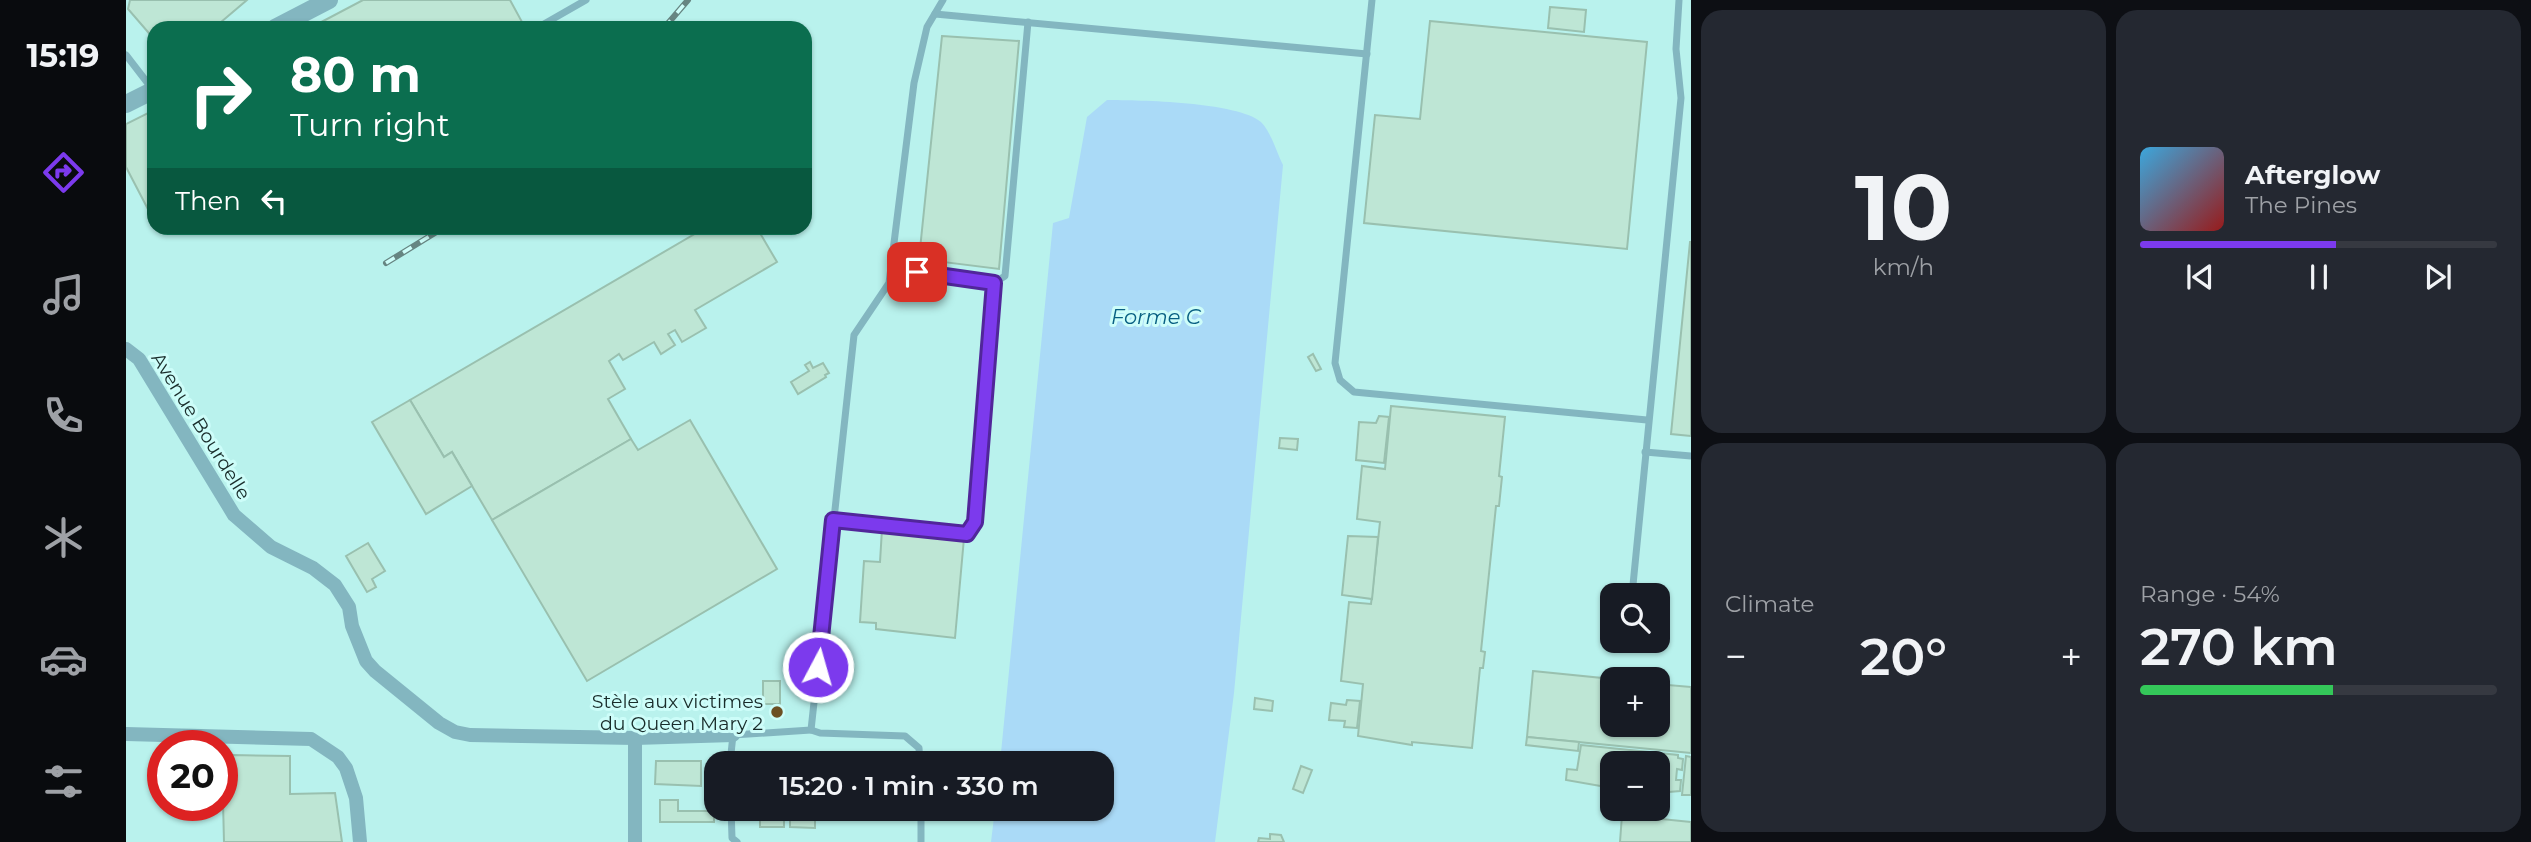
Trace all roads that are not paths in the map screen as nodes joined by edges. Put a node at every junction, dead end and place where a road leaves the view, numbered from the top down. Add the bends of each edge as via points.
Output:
1 (330, 0) edge
2 (586, 0) edge
3 (943, 0) edge
4 (1372, 0) edge
5 (1679, 0) edge
6 (935, 14) junction
7 (289, 21) edge
8 (549, 21) edge
9 (1028, 22) junction
10 (1367, 54) junction
11 (126, 55) edge
12 (147, 81) edge
13 (147, 94) edge
14 (126, 104) edge
15 (891, 268) junction
16 (994, 283) junction
17 (126, 349) edge
18 (1647, 420) junction
19 (1645, 452) junction
20 (1691, 456) edge
21 (833, 520) junction
22 (1633, 583) edge
23 (811, 730) junction
24 (126, 734) edge
25 (733, 735) junction
26 (635, 738) junction
27 (731, 751) edge
28 (919, 751) edge
29 (732, 821) edge
30 (921, 821) edge
31 (360, 842) edge
32 (635, 842) edge
33 (737, 842) edge
34 (921, 842) edge

1 - 7 street
2 - 8 lane
3 - 6 lane
4 - 10 lane
5 - 18 lane via 1676,49 1681,98
6 - 9 lane
6 - 15 lane via 927,27 914,83
9 - 10 lane
9 - 16 lane via 1004,276
10 - 18 lane via 1335,363 1340,380 1354,392
11 - 12 lane
13 - 14 street
15 - 16 lane
15 - 21 lane via 889,283 854,335
16 - 21 lane via 975,522 967,534
17 - 26 street, Avenue Bourdelle via 139,359 234,515 271,547 335,585 349,607 366,661 439,723 470,735
18 - 19 lane
19 - 20 lane
19 - 22 lane
21 - 23 lane
23 - 25 lane
23 - 28 lane via 905,736
24 - 31 street via 311,739 346,768 356,798
25 - 26 street, Avenue Bourdelle
25 - 27 lane
26 - 32 street
29 - 33 lane via 732,838
30 - 34 lane

